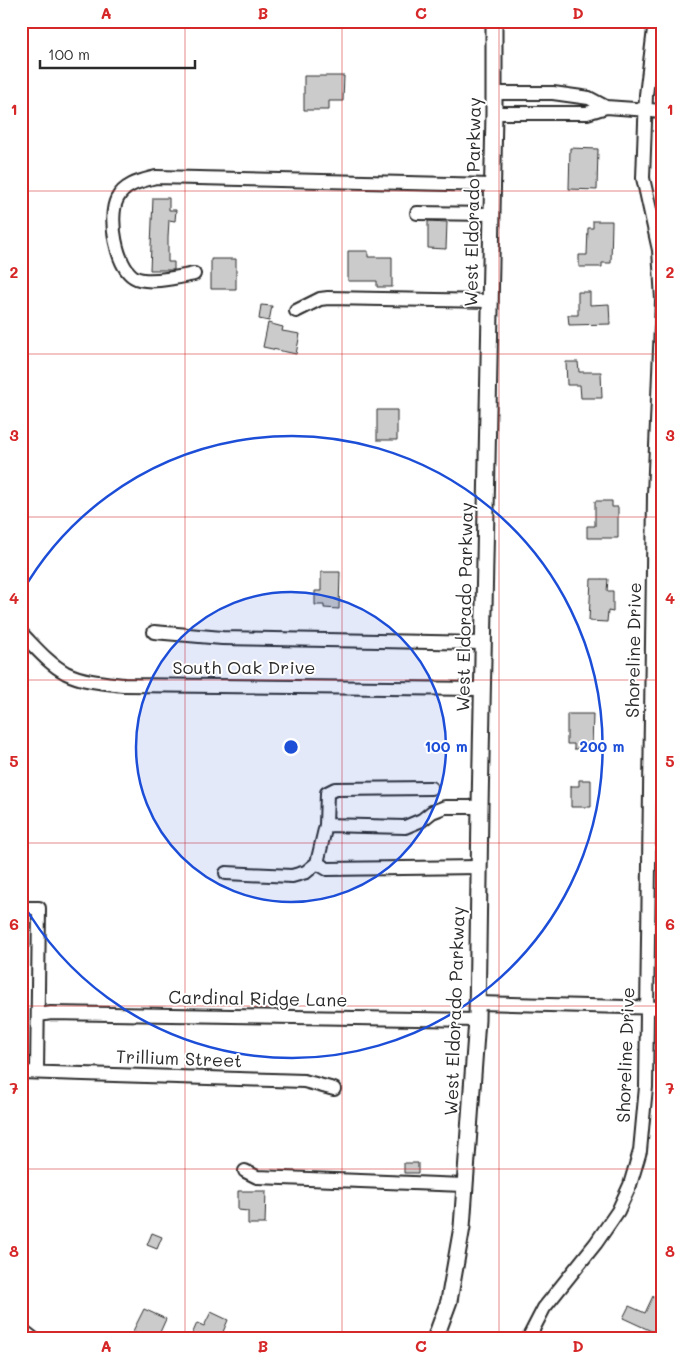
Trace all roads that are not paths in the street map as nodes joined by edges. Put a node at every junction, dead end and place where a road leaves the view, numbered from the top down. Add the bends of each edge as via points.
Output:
1 (494, 21) edge
2 (655, 21) edge
3 (494, 92) junction
4 (606, 107) junction
5 (646, 111) junction
6 (663, 111) edge
7 (494, 113) junction
8 (492, 184) junction
9 (417, 213) dead end
10 (491, 214) junction
11 (194, 274) dead end
12 (490, 301) junction
13 (296, 312) dead end
14 (659, 464) edge
15 (154, 632) dead end
16 (22, 636) edge
17 (483, 643) junction
18 (482, 689) junction
19 (430, 788) dead end
20 (480, 807) junction
21 (326, 825) junction
22 (318, 863) junction
23 (479, 867) junction
24 (226, 873) dead end
25 (21, 908) edge
26 (478, 1003) junction
27 (646, 1008) junction
28 (663, 1008) edge
29 (39, 1015) junction
30 (478, 1020) junction
31 (21, 1072) edge
32 (38, 1072) junction
33 (334, 1089) dead end
34 (245, 1171) dead end
35 (464, 1185) junction
36 (21, 1329) edge
37 (34, 1339) edge
38 (435, 1339) edge
39 (528, 1339) edge

1 - 3 main road, West Eldorado Parkway
2 - 5 street, Shoreline Drive
3 - 4 street via 553,93 589,98
3 - 7 main road, West Eldorado Parkway
4 - 5 street
4 - 7 street via 587,113
5 - 6 street
5 - 14 street, Shoreline Drive via 643,178 659,250 662,300
7 - 8 main road, West Eldorado Parkway
8 - 10 main road, West Eldorado Parkway
8 - 11 street via 156,177 132,183 117,198 113,215 115,240 124,268 135,278 152,280
9 - 10 street
10 - 12 main road, West Eldorado Parkway
12 - 13 street via 328,298
12 - 17 main road, West Eldorado Parkway
14 - 27 street, Shoreline Drive
15 - 17 street via 222,638
16 - 18 street, South Oak Drive via 66,672 90,681 124,685
17 - 18 main road, West Eldorado Parkway
18 - 20 main road, West Eldorado Parkway
19 - 21 street via 335,789 327,793
20 - 21 street via 445,807 405,828
20 - 23 main road, West Eldorado Parkway
21 - 22 street
22 - 23 street via 327,869
22 - 24 street via 306,872 292,876
23 - 26 main road, West Eldorado Parkway
25 - 29 street via 39,908
26 - 27 street
26 - 30 main road, West Eldorado Parkway
27 - 28 street
27 - 39 street, Shoreline Drive via 646,1087 640,1151 630,1186 618,1211 544,1308
29 - 30 street, Cardinal Ridge Lane
29 - 32 street
30 - 35 main road, West Eldorado Parkway
31 - 32 street, Trillium Street
32 - 33 street, Trillium Street via 304,1081
34 - 35 street via 257,1177
35 - 38 main road, West Eldorado Parkway via 462,1228 450,1293
36 - 37 street

